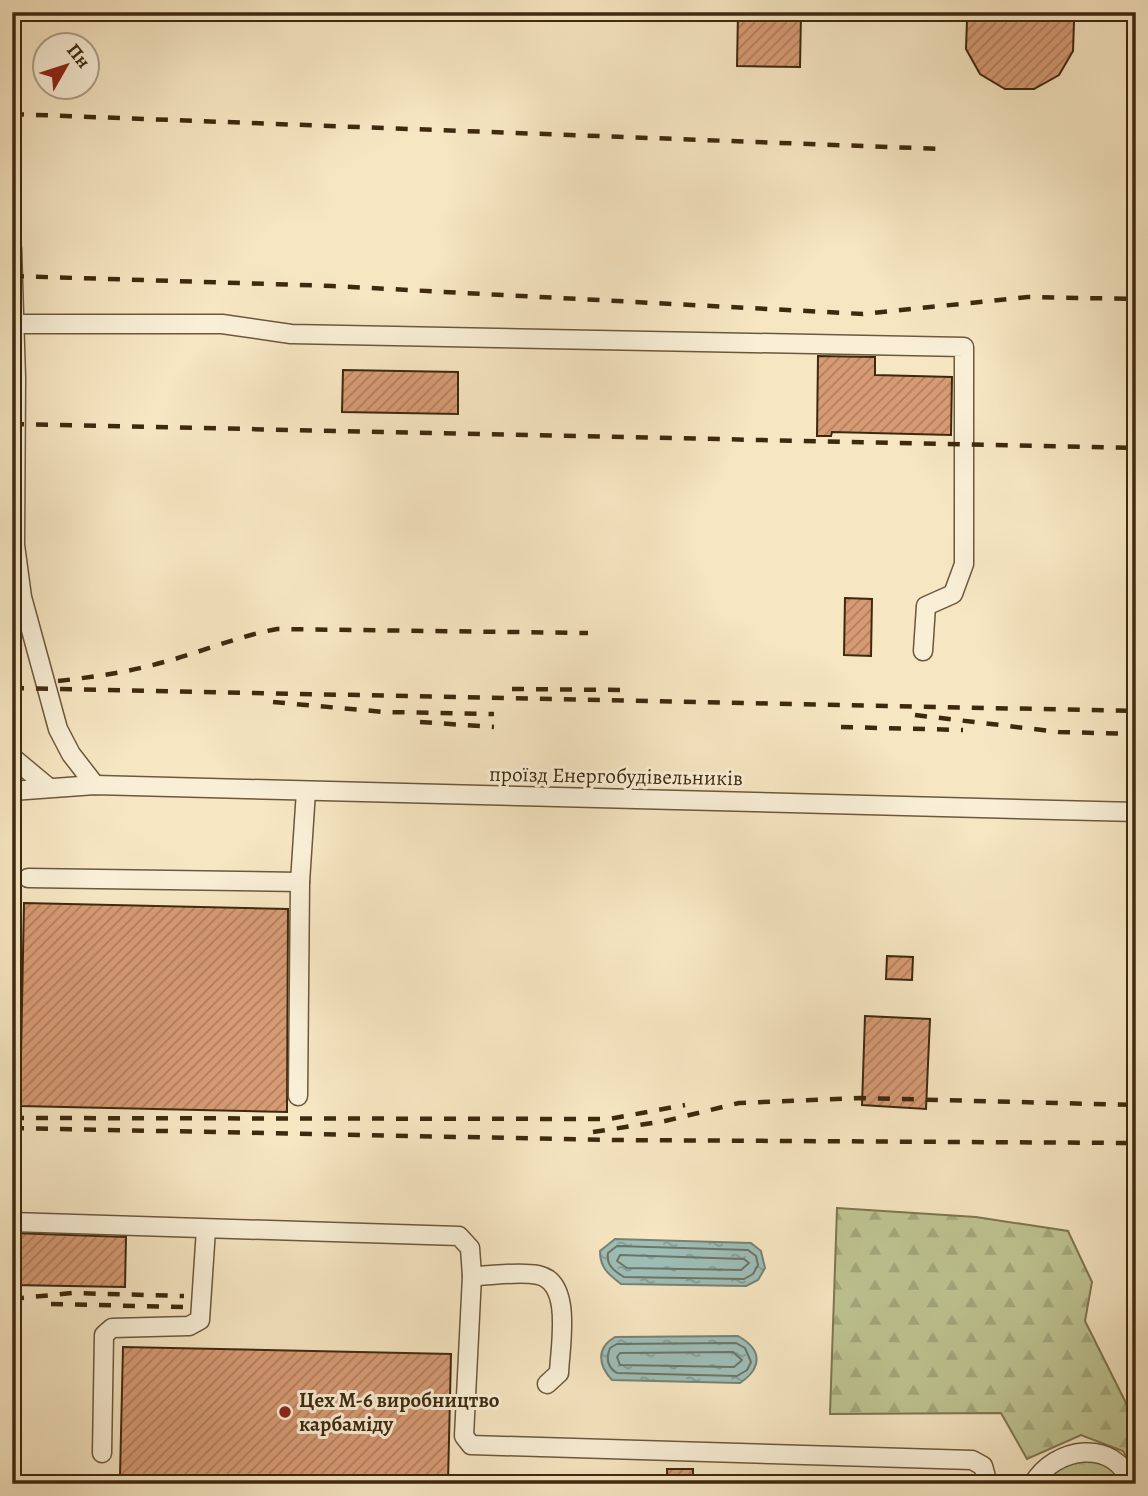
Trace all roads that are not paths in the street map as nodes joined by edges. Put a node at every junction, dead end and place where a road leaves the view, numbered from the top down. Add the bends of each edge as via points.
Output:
1 (12, 249) edge
2 (12, 259) edge
3 (15, 324) junction
4 (14, 378) edge
5 (923, 651) dead end
6 (12, 757) edge
7 (95, 785) junction
8 (48, 788) junction
9 (12, 791) edge
10 (306, 791) junction
11 (1136, 812) edge
12 (28, 878) dead end
13 (300, 882) junction
14 (298, 1096) dead end
15 (12, 1222) edge
16 (206, 1229) junction
17 (472, 1276) junction
18 (547, 1384) dead end
19 (102, 1453) dead end
20 (988, 1484) edge
21 (1033, 1484) edge
22 (1131, 1484) edge

1 - 2 street
2 - 3 street
3 - 4 street
3 - 5 street via 222,324 291,334 964,346 964,564 953,594 926,606
4 - 7 street via 15,545 22,597 58,729
6 - 8 street
7 - 8 street, проїзд Енергобудівельників
7 - 10 street, проїзд Енергобудівельників
8 - 9 street, проїзд Енергобудівельників
10 - 11 street, проїзд Енергобудівельників
10 - 13 street
12 - 13 street
13 - 14 street
15 - 16 street
16 - 17 street via 459,1236 470,1248
16 - 19 street via 200,1320 190,1326 112,1328 104,1335
17 - 18 street via 539,1275 553,1283 562,1298 559,1373
17 - 20 street via 464,1436 471,1445 972,1460 983,1466
21 - 22 street via 1041,1469 1062,1456 1085,1452 1107,1455 1127,1473

